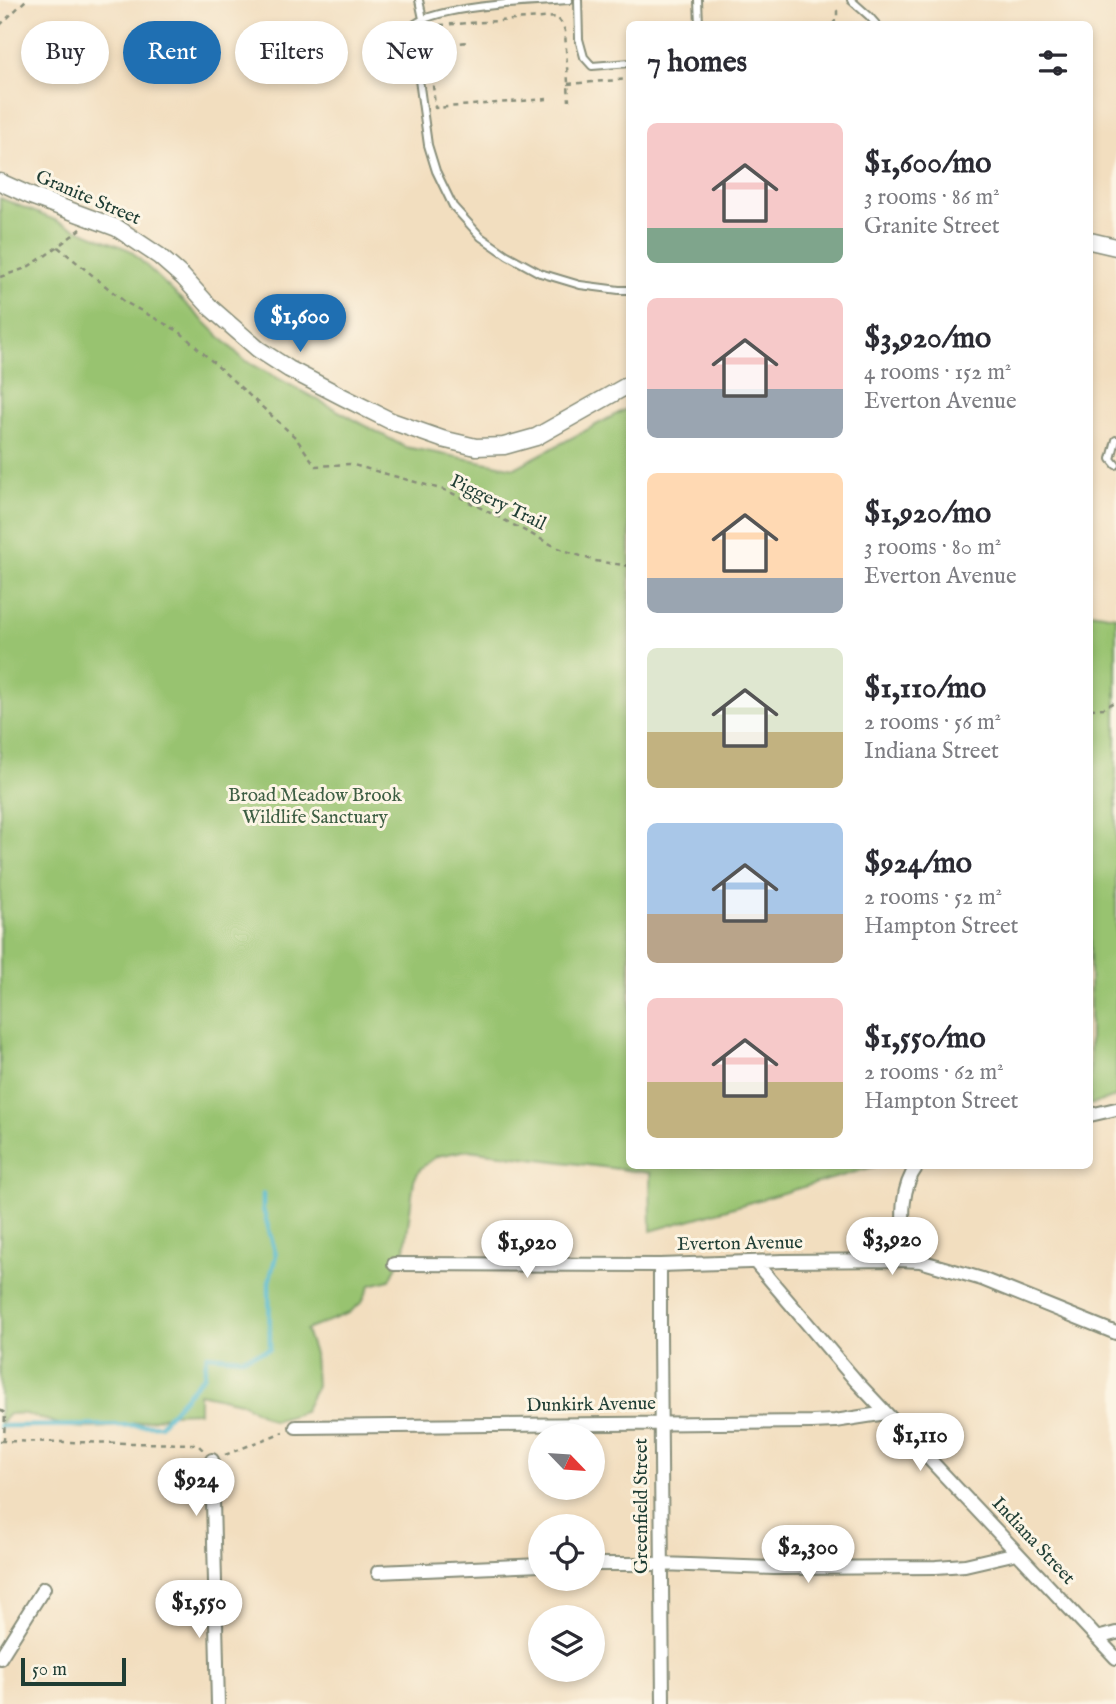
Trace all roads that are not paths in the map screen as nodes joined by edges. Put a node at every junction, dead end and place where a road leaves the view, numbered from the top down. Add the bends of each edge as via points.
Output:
1 (419, 0) edge
2 (569, 0) edge
3 (578, 0) edge
4 (698, 0) edge
5 (851, 0) edge
6 (860, 3) edge
7 (423, 19) junction
8 (699, 21) edge
9 (873, 21) edge
10 (626, 63) edge
11 (0, 182) edge
12 (1093, 242) edge
13 (1116, 247) edge
14 (626, 289) edge
15 (626, 386) edge
16 (1116, 440) edge
17 (1116, 465) edge
18 (1116, 1109) edge
19 (1093, 1114) edge
20 (915, 1169) edge
21 (905, 1260) junction
22 (755, 1262) junction
23 (394, 1264) dead end
24 (660, 1265) junction
25 (1116, 1333) edge
26 (886, 1413) junction
27 (661, 1423) junction
28 (296, 1427) road end
29 (212, 1460) road end
30 (1017, 1553) junction
31 (605, 1564) edge
32 (661, 1564) junction
33 (528, 1566) edge
34 (378, 1572) dead end
35 (44, 1588) dead end
36 (1116, 1633) edge
37 (1097, 1638) junction
38 (0, 1658) edge
39 (1116, 1658) edge
40 (218, 1704) edge
41 (663, 1704) edge

1 - 7 lane
2 - 7 lane via 449,12
3 - 10 lane via 583,57 592,66
4 - 8 lane
5 - 6 lane
6 - 9 lane
7 - 14 lane via 415,24 413,36 428,145 453,206 481,237 540,273 580,285
11 - 15 street, Granite Street via 117,228 159,256 258,349 391,421 442,439 476,447 504,446 536,437
12 - 13 street
16 - 17 lane via 1111,458
18 - 19 street
20 - 21 street via 903,1207
21 - 22 street, Everton Avenue
21 - 25 street, Everton Avenue via 982,1279
22 - 24 street, Everton Avenue
22 - 26 street, Indiana Street
23 - 24 street, Everton Avenue
24 - 27 street, Greenfield Street
26 - 27 street, Dunkirk Avenue via 835,1421
26 - 30 street, Indiana Street
27 - 28 street, Dunkirk Avenue
27 - 32 street, Greenfield Street
29 - 40 street
30 - 32 street via 936,1567
30 - 37 street, Indiana Street
31 - 32 street
32 - 41 street, Greenfield Street
33 - 34 street
35 - 38 street
36 - 37 street
37 - 39 street, Indiana Street

